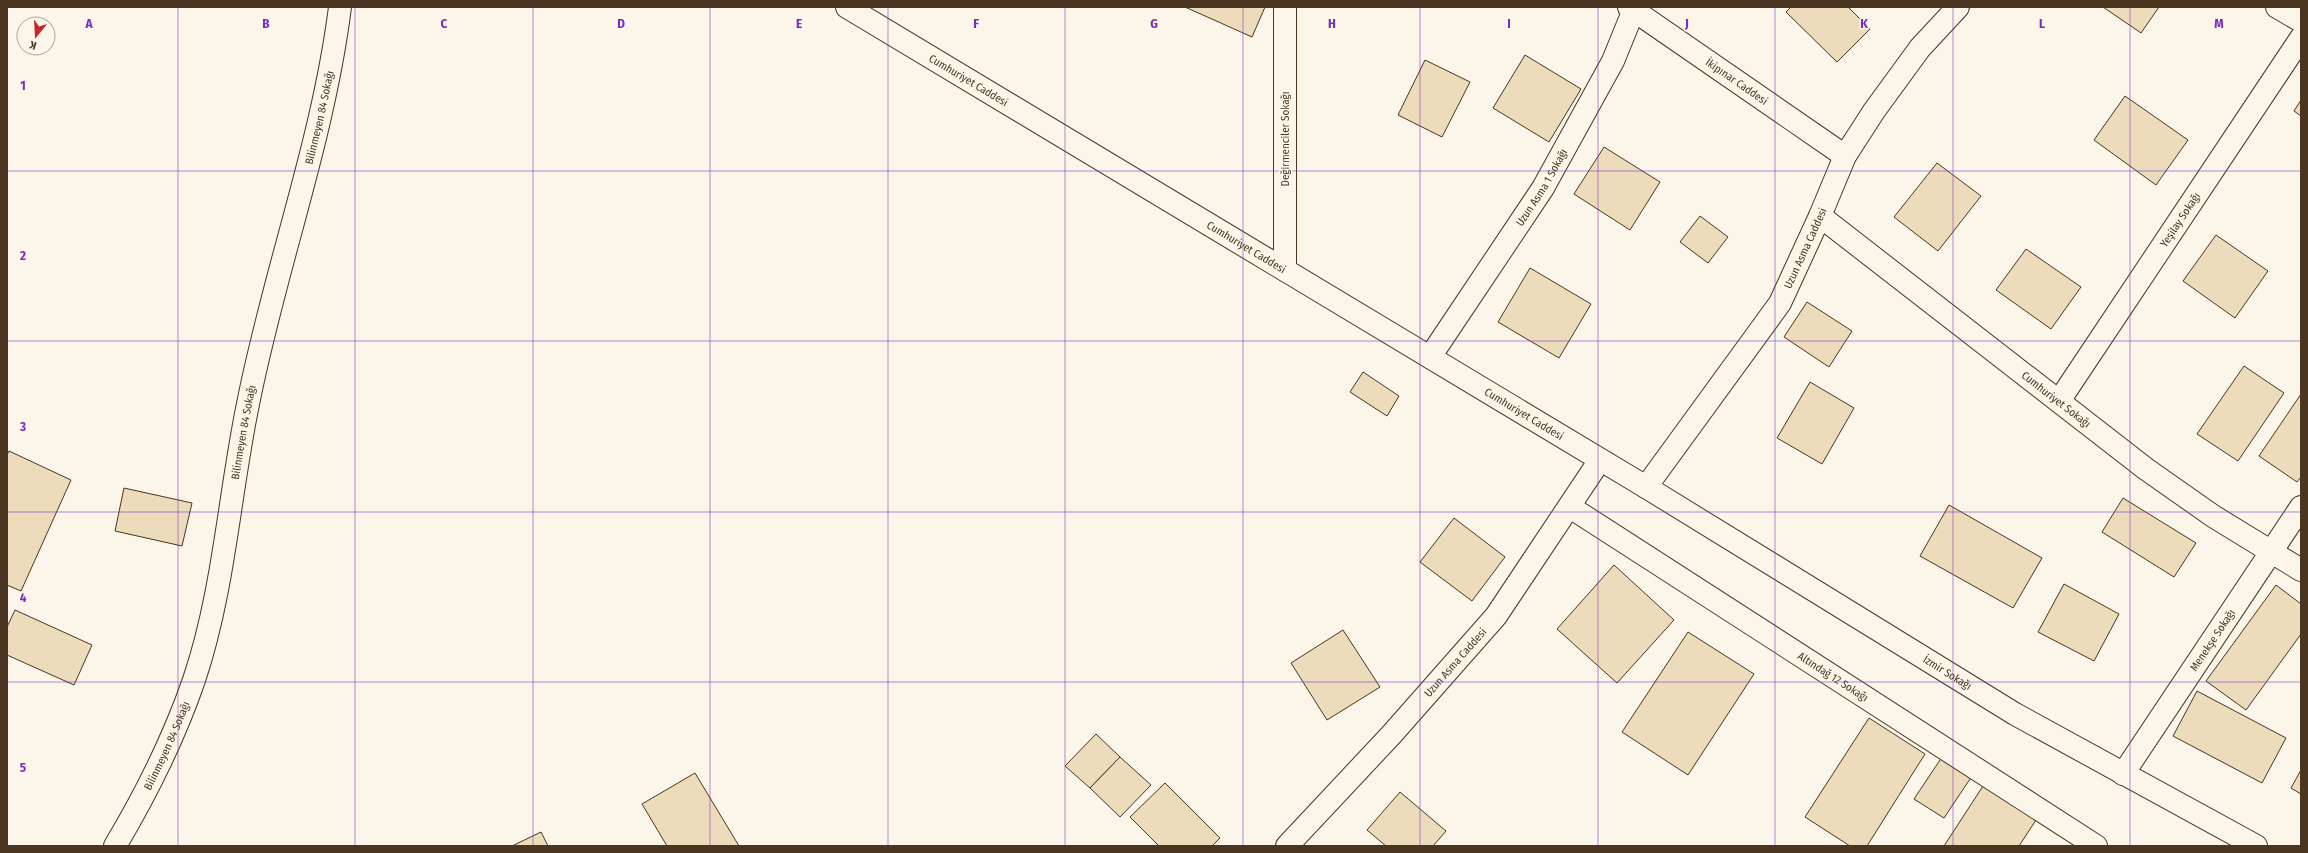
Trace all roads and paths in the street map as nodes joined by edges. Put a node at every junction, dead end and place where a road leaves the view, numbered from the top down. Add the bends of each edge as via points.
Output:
1 (340, 7) edge
2 (847, 7) edge
3 (1285, 7) edge
4 (1958, 7) edge
5 (2277, 7) edge
6 (1633, 8) edge
7 (2301, 21) edge
8 (2301, 38) edge
9 (1845, 156) junction
10 (1820, 216) junction
11 (1285, 270) junction
12 (1430, 357) junction
13 (2058, 402) junction
14 (1600, 460) junction
15 (1646, 487) junction
16 (1570, 507) junction
17 (2301, 507) edge
18 (2271, 553) junction
19 (2301, 570) edge
20 (2123, 774) junction
21 (115, 846) edge
22 (1287, 846) edge
23 (2096, 846) edge
24 (2256, 846) edge

1 - 21 street, Bilinmeyen 84 Sokağı via 322,106 248,404 231,514 208,628 194,680 170,739 141,802
2 - 11 street, Cumhuriyet Caddesi
3 - 11 street, Değirmenciler Sokağı
4 - 9 street, Uzun Asma Caddesi via 1920,48
5 - 7 street
6 - 9 street, İkipınar Caddesi
6 - 12 street, Uzun Asma 1 Sokağı via 1613,61 1543,188
8 - 13 street, Yeşilay Sokağı
9 - 10 street, Uzun Asma Caddesi
10 - 13 street, Cumhuriyet Sokağı
10 - 15 street, Uzun Asma Caddesi via 1780,303
11 - 12 street, Cumhuriyet Caddesi
12 - 14 street, Cumhuriyet Caddesi
13 - 18 street, Cumhuriyet Sokağı via 2146,469
14 - 15 street, Cumhuriyet Caddesi
14 - 16 street, Uzun Asma Caddesi
15 - 20 street, İzmir Sokağı via 2015,714
16 - 22 street, Uzun Asma Caddesi via 1496,616 1392,734
16 - 23 street, Altındağ 12 Sokağı
17 - 18 street, Menekşe Sokağı
18 - 19 street, Cumhuriyet Sokağı
18 - 20 street, Menekşe Sokağı
20 - 24 street, İzmir Sokağı

